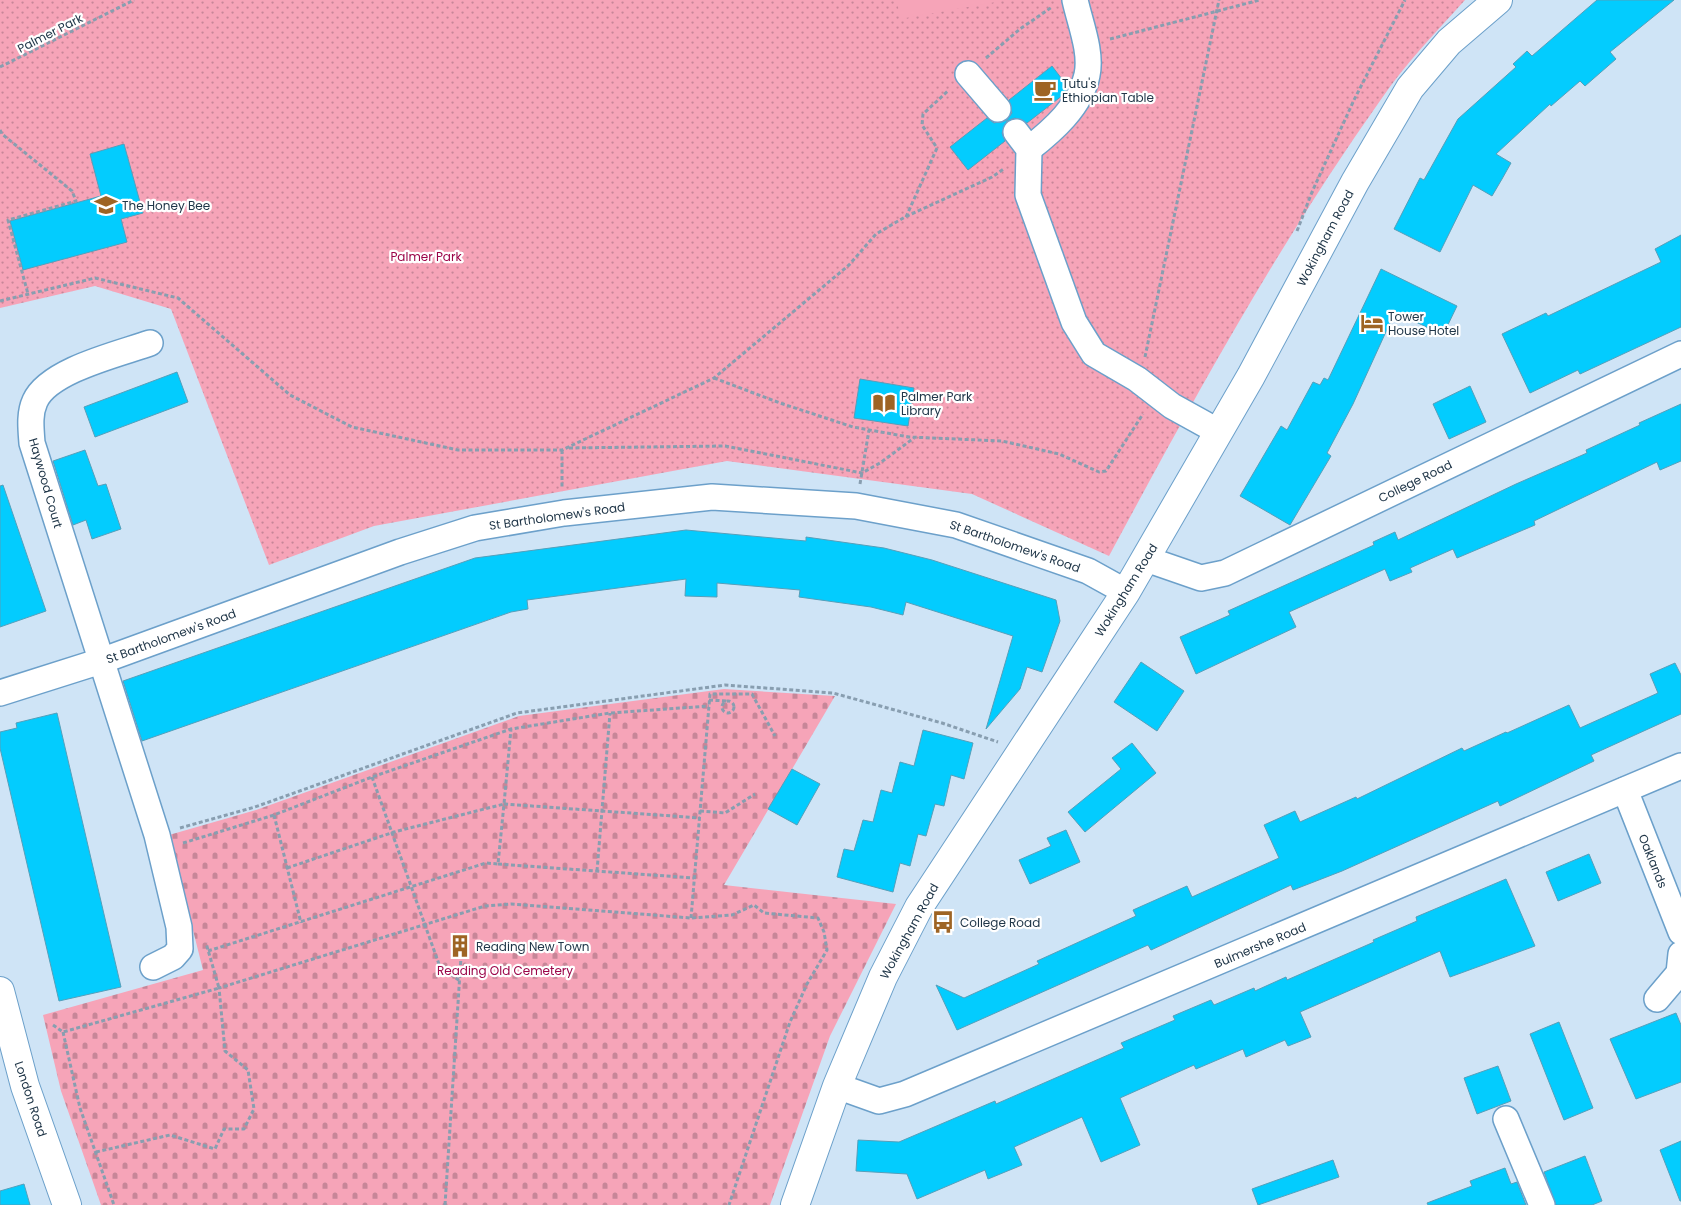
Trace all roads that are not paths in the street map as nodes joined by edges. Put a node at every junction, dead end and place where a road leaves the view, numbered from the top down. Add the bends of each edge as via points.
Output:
1 (1075, 0) edge
2 (1483, 4) edge
3 (968, 74) dead end
4 (998, 109) dead end
5 (150, 343) dead end
6 (1681, 354) edge
7 (1219, 432) junction
8 (1146, 559) junction
9 (1126, 592) junction
10 (101, 661) junction
11 (0, 693) edge
12 (1681, 766) edge
13 (1625, 790) junction
14 (1681, 932) edge
15 (1681, 954) edge
16 (153, 967) dead end
17 (0, 992) edge
18 (1657, 998) dead end
19 (837, 1086) junction
20 (1506, 1119) dead end
21 (67, 1205) edge
22 (795, 1205) edge
23 (1542, 1205) edge

1 - 7 street via 1085,46 1087,74 1079,99 1044,138 1022,140 1028,195 1074,322 1094,354
2 - 7 main road, Wokingham Road via 1410,88
3 - 4 street
5 - 10 street, Haywood Court via 62,374 46,385 34,401 30,422 32,443
6 - 8 street, College Road via 1226,573 1201,578
7 - 8 main road, Wokingham Road
8 - 9 main road, Wokingham Road
9 - 10 street, St Bartholomew's Road via 1088,571 956,525 856,506 712,497 476,528 400,552
9 - 19 main road, Wokingham Road via 919,907 882,977
10 - 11 street, St Bartholomew's Road
10 - 16 street, Haywood Court via 157,835 181,939 180,949 173,958
12 - 13 street, Bulmershe Road
13 - 14 street, Oaklands
13 - 19 street, Bulmershe Road via 905,1094 879,1101
15 - 18 street via 1679,973
17 - 21 main road, London Road via 26,1086
19 - 22 main road, Wokingham Road
20 - 23 street via 1530,1150

